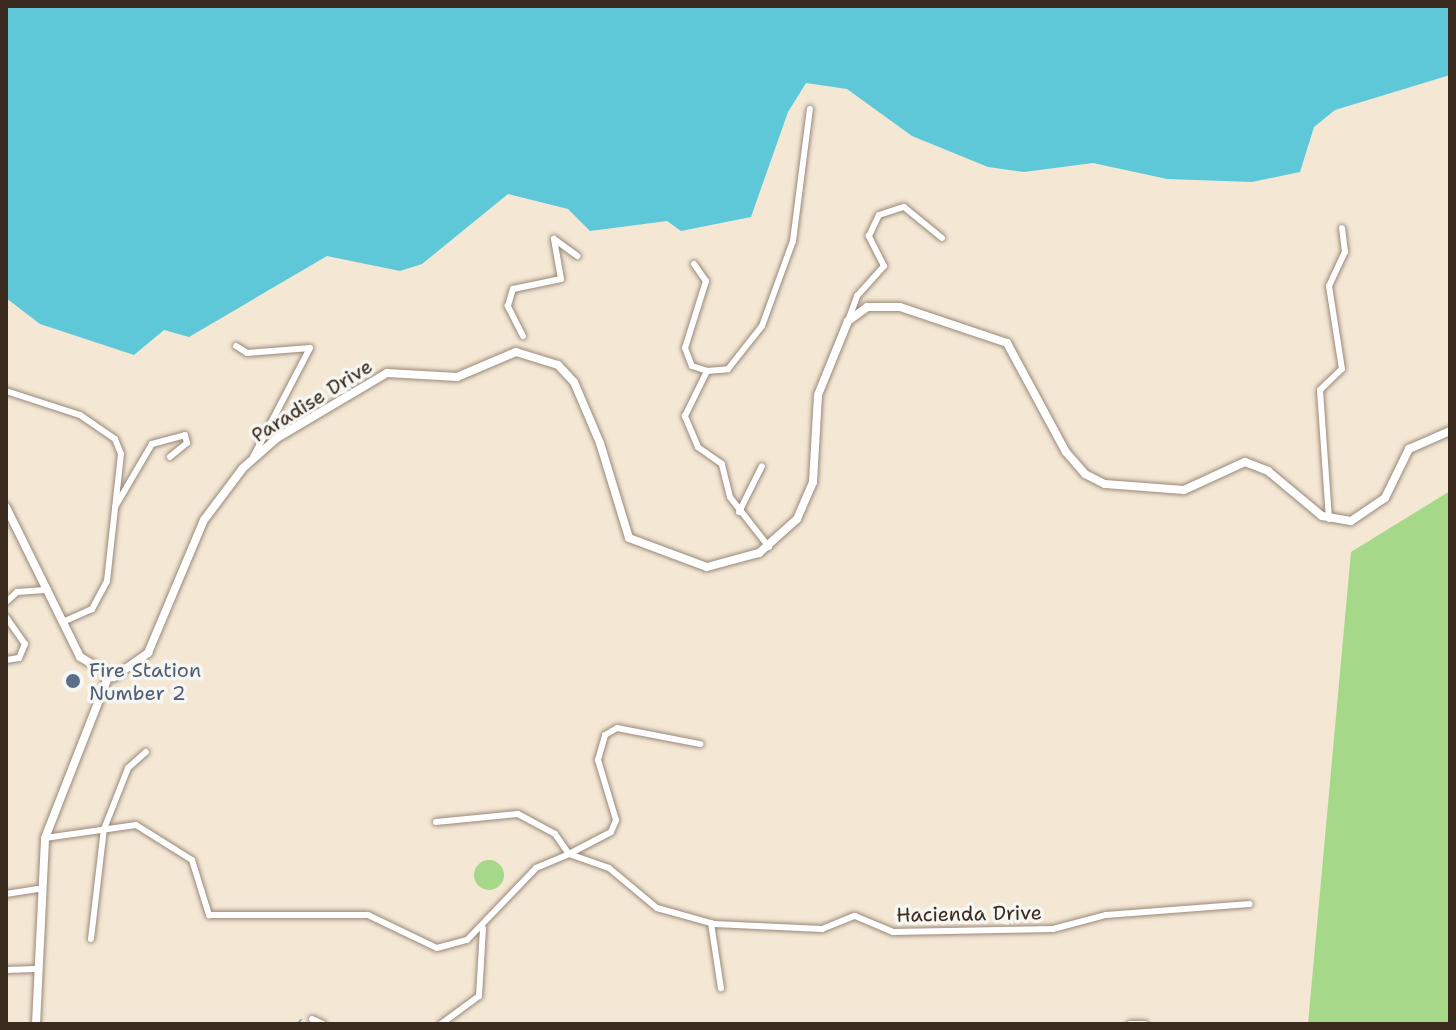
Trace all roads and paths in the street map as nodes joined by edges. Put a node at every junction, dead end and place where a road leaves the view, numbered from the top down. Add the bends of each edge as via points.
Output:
1 (810, 109) dead end
2 (1342, 228) dead end
3 (942, 238) dead end
4 (577, 256) dead end
5 (694, 264) dead end
6 (848, 321) junction
7 (523, 336) dead end
8 (236, 346) dead end
9 (707, 371) junction
10 (6, 391) edge
11 (1450, 431) edge
12 (170, 457) dead end
13 (253, 457) junction
14 (762, 466) dead end
15 (6, 507) edge
16 (113, 510) junction
17 (739, 512) junction
18 (1329, 519) junction
19 (759, 536) junction
20 (769, 547) junction
21 (754, 556) junction
22 (48, 590) junction
23 (6, 602) edge
24 (6, 617) edge
25 (63, 622) junction
26 (6, 660) edge
27 (108, 677) junction
28 (700, 744) dead end
29 (146, 752) dead end
30 (436, 822) dead end
31 (104, 829) junction
32 (45, 838) junction
33 (569, 854) junction
34 (38, 889) junction
35 (6, 894) edge
36 (1250, 904) dead end
37 (711, 923) junction
38 (483, 928) junction
39 (91, 939) dead end
40 (35, 969) junction
41 (6, 970) edge
42 (721, 988) dead end
43 (312, 1019) dead end
44 (36, 1024) edge
45 (323, 1024) edge
46 (441, 1024) edge
47 (1130, 1024) edge
48 (1145, 1024) edge

1 - 9 street via 793,241 762,326 728,369
2 - 18 street via 1345,252 1329,286 1342,369 1320,390
3 - 6 street via 904,207 879,215 869,236 884,266 857,296
4 - 7 street via 554,238 561,279 513,289 508,306
5 - 9 street via 706,281 685,348 692,366
6 - 18 street via 867,307 893,306 1007,343 1023,361 1052,430 1079,469 1098,482 1184,490 1245,462 1268,471
6 - 20 street, Paradise Drive via 814,408 808,497 793,526
8 - 13 street via 247,353 310,348
9 - 17 street via 685,416 698,447 722,464
10 - 16 street via 80,415 115,439 121,454
11 - 18 street via 1409,449 1372,511
12 - 16 street via 187,443 185,435 152,444
13 - 21 street, Paradise Drive via 380,375 457,377 507,354 532,354 574,382 629,538 702,567
13 - 27 street, Paradise Drive via 208,511 148,653 126,674
14 - 17 street
15 - 22 street
16 - 25 street via 101,596
17 - 19 street
19 - 20 street
19 - 21 street
20 - 21 street, Paradise Drive
22 - 23 street via 17,592
22 - 25 street
24 - 26 street via 25,644 19,658
25 - 27 street via 84,663
27 - 32 street
28 - 33 street via 617,728 605,735 598,760 616,820 611,832
29 - 31 street via 128,768
30 - 33 street via 518,814 555,834
31 - 32 street
31 - 38 street via 136,825 192,860 202,907 219,918 281,911 368,915 437,948
31 - 39 street
32 - 34 street
33 - 37 street, Hacienda Drive via 609,868 657,908
33 - 38 street via 536,868
34 - 35 street
34 - 40 street
36 - 37 street, Hacienda Drive via 1106,915 1053,929 893,932 855,916 822,929
37 - 42 street
38 - 46 street via 479,996
40 - 41 street
40 - 44 street
43 - 45 street
47 - 48 street

